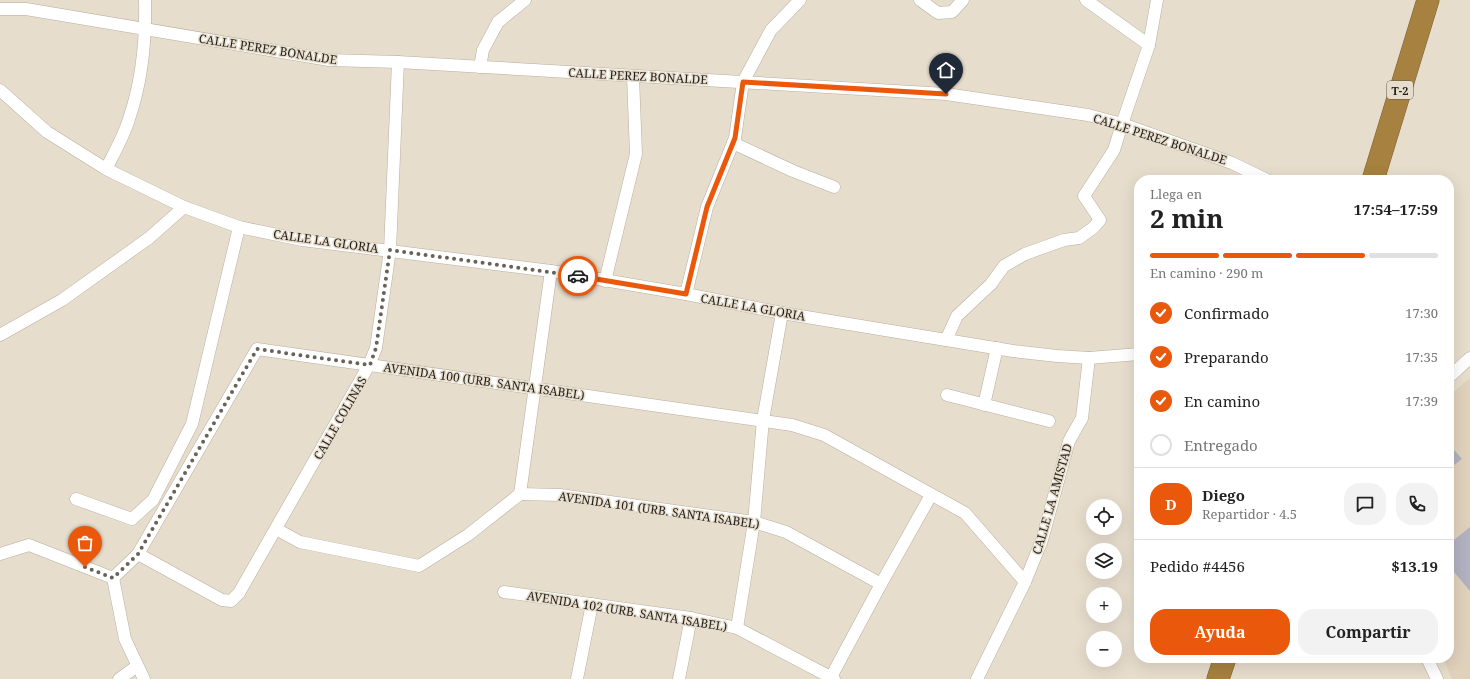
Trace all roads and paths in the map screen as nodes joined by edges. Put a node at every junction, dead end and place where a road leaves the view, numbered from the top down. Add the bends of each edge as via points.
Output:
1 (145, 0) edge
2 (525, 0) edge
3 (800, 0) edge
4 (920, 0) edge
5 (963, 0) edge
6 (1086, 0) edge
7 (1157, 0) edge
8 (1428, 0) edge
9 (0, 9) edge
10 (145, 29) junction
11 (1150, 46) junction
12 (398, 62) junction
13 (480, 67) junction
14 (633, 76) junction
15 (743, 82) junction
16 (0, 90) edge
17 (1122, 124) junction
18 (733, 143) junction
19 (106, 169) junction
20 (1257, 175) edge
21 (1374, 175) edge
22 (834, 187) dead end
23 (184, 207) junction
24 (240, 227) junction
25 (390, 250) junction
26 (551, 271) junction
27 (605, 281) junction
28 (686, 294) junction
29 (782, 313) junction
30 (0, 335) edge
31 (946, 340) junction
32 (997, 348) junction
33 (1134, 354) edge
34 (1089, 358) junction
35 (1470, 358) edge
36 (370, 365) junction
37 (1454, 372) edge
38 (535, 388) junction
39 (947, 395) dead end
40 (984, 404) junction
41 (763, 420) junction
42 (1049, 421) dead end
43 (520, 494) junction
44 (931, 495) junction
45 (76, 499) dead end
46 (754, 522) junction
47 (276, 529) junction
48 (0, 554) edge
49 (138, 554) junction
50 (113, 578) junction
51 (1025, 582) junction
52 (881, 584) junction
53 (504, 592) dead end
54 (592, 604) junction
55 (690, 618) junction
56 (738, 628) junction
57 (1223, 663) edge
58 (1429, 663) edge
59 (137, 666) junction
60 (832, 678) edge
61 (119, 679) edge
62 (144, 679) edge
63 (577, 679) edge
64 (679, 679) edge
65 (977, 679) edge
66 (1218, 679) edge
67 (1437, 679) edge

1 - 10 street
2 - 13 street via 498,22 483,50
3 - 15 street via 771,30
4 - 5 street via 938,13 952,12
6 - 11 street
7 - 11 street
8 - 21 highway, T-2
9 - 10 street, CALLE PEREZ BONALDE via 26,9
10 - 12 street, CALLE PEREZ BONALDE via 329,60
10 - 19 street via 139,77 129,119
11 - 17 street
12 - 13 street, CALLE PEREZ BONALDE
12 - 25 street, CALLE COLINAS
13 - 14 street, CALLE PEREZ BONALDE
14 - 15 street, CALLE PEREZ BONALDE
14 - 27 street via 636,154
15 - 17 street, CALLE PEREZ BONALDE via 946,94 1088,115
15 - 18 street
16 - 19 street, CALLE LA GLORIA via 47,132
17 - 20 street, CALLE PEREZ BONALDE via 1232,163
17 - 31 street via 1114,150 1084,196 1100,220 1079,238 1064,240 1025,254 1004,266 991,284 957,316
18 - 22 street
18 - 28 street via 707,207
19 - 23 street, CALLE LA GLORIA
23 - 24 street, CALLE LA GLORIA
23 - 30 street via 148,238 62,300
24 - 25 street, CALLE LA GLORIA via 302,240
24 - 45 street via 192,424 152,500 132,519
25 - 26 street, CALLE LA GLORIA
25 - 36 street, CALLE COLINAS via 376,348
26 - 27 street, CALLE LA GLORIA
26 - 38 street
27 - 28 street, CALLE LA GLORIA
28 - 29 street, CALLE LA GLORIA
29 - 31 street, CALLE LA GLORIA
29 - 41 street
31 - 32 street, CALLE LA GLORIA
32 - 34 street, CALLE LA GLORIA
32 - 40 street
33 - 34 street, CALLE LA GLORIA
34 - 51 street, CALLE LA AMISTAD via 1082,418 1069,441 1042,540
35 - 37 street
36 - 38 street, AVENIDA 100 (URB. SANTA ISABEL)
36 - 47 street, CALLE COLINAS
36 - 49 street, AVENIDA 100 (URB. SANTA ISABEL) via 257,349
38 - 41 street, AVENIDA 100 (URB. SANTA ISABEL)
38 - 43 street
39 - 40 street
40 - 42 street
41 - 44 street, AVENIDA 100 (URB. SANTA ISABEL) via 792,425 824,435
41 - 46 street
43 - 46 street, AVENIDA 101 (URB. SANTA ISABEL) via 560,495
43 - 47 street via 468,535 419,566 300,542
44 - 51 street, AVENIDA 100 (URB. SANTA ISABEL) via 965,513
44 - 52 street
46 - 52 street, AVENIDA 101 (URB. SANTA ISABEL) via 786,532
46 - 56 street
47 - 49 street, CALLE COLINAS via 239,593 231,600 222,600
48 - 50 street via 30,545
49 - 50 street, AVENIDA 100 (URB. SANTA ISABEL)
50 - 59 street via 125,639
51 - 65 street, CALLE LA AMISTAD
52 - 60 street
53 - 54 street, AVENIDA 102 (URB. SANTA ISABEL)
54 - 55 street, AVENIDA 102 (URB. SANTA ISABEL)
54 - 63 street
55 - 56 street, AVENIDA 102 (URB. SANTA ISABEL)
55 - 64 street
56 - 60 street, AVENIDA 102 (URB. SANTA ISABEL)
57 - 66 highway
58 - 67 street
59 - 61 street
59 - 62 street

